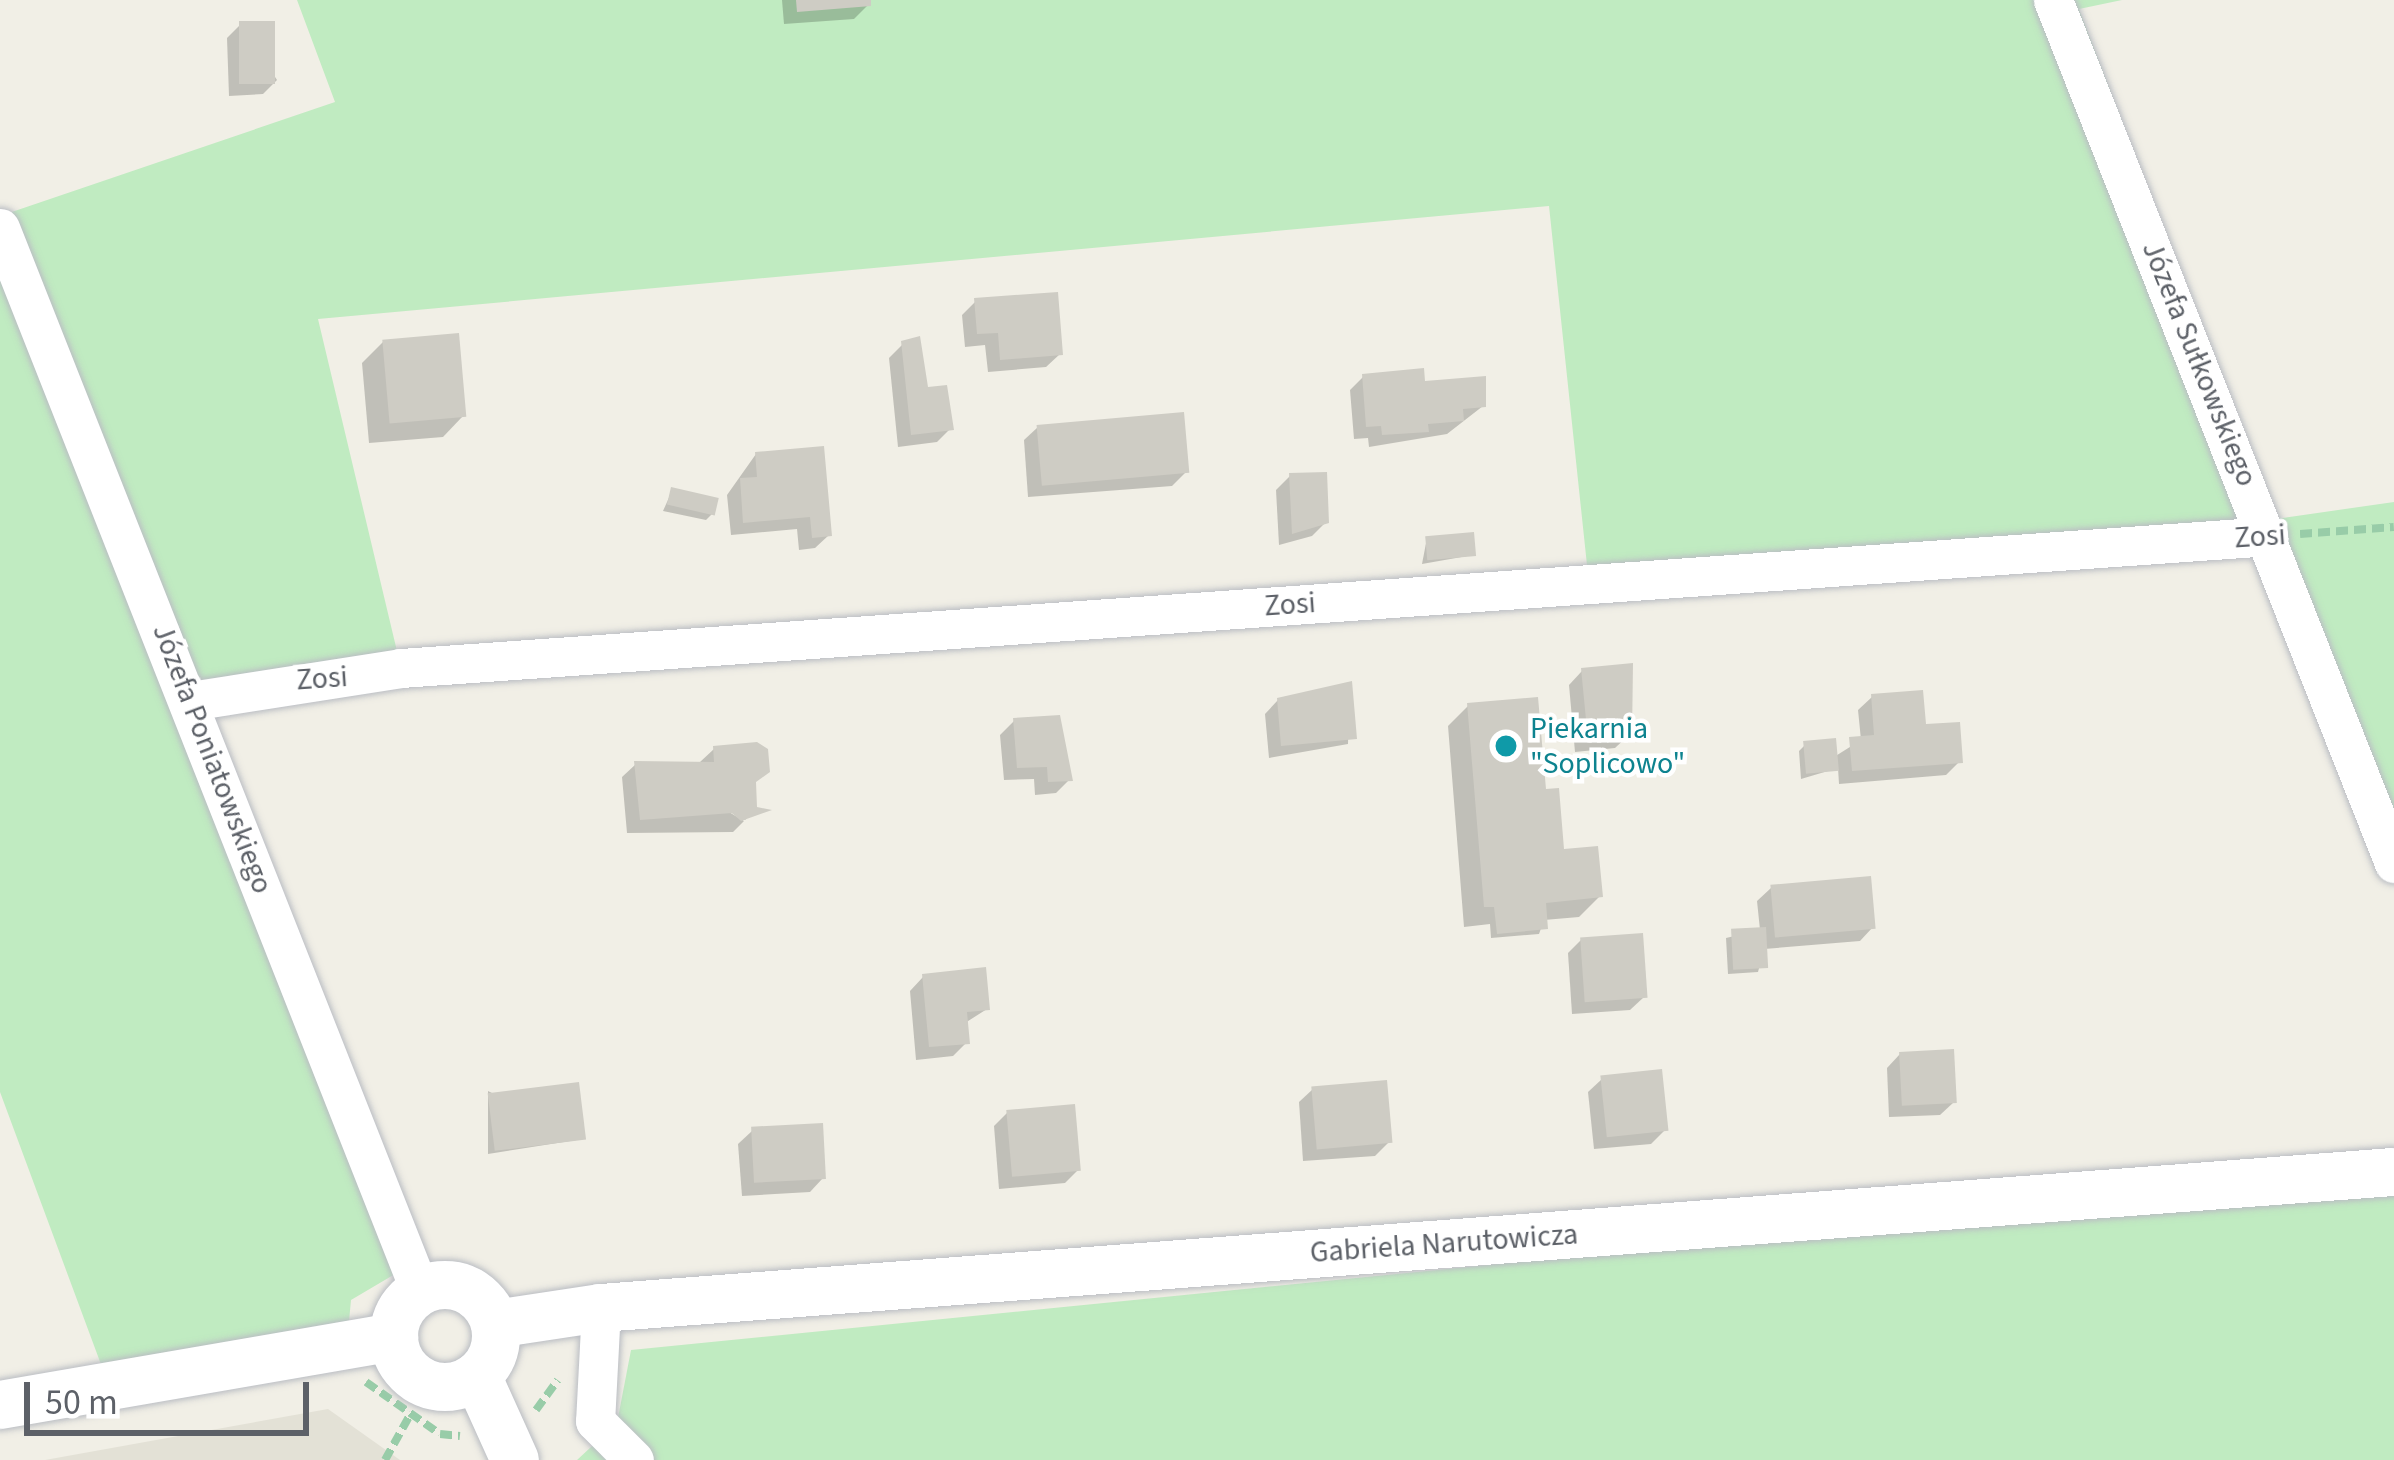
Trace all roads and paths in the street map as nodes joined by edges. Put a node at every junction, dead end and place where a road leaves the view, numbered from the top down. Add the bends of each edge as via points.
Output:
1 (2053, 0) edge
2 (0, 228) edge
3 (2394, 527) edge
4 (2268, 536) junction
5 (190, 701) junction
6 (2394, 863) edge
7 (2394, 1172) edge
8 (420, 1291) junction
9 (601, 1308) junction
10 (495, 1324) junction
11 (394, 1337) junction
12 (354, 1371) dead end
13 (477, 1376) junction
14 (0, 1406) edge
15 (411, 1413) junction
16 (469, 1434) dead end
17 (386, 1460) edge
18 (515, 1460) edge
19 (634, 1460) edge

1 - 4 street, Józefa Sułkowskiego
2 - 5 street, Józefa Poniatowskiego
3 - 4 path, Zosi
4 - 5 street, Zosi via 400,668
4 - 6 street, Józefa Sułkowskiego
5 - 8 street, Józefa Poniatowskiego
7 - 9 street, Gabriela Narutowicza
8 - 10 street via 468,1289
8 - 11 street via 401,1310
9 - 10 street, Gabriela Narutowicza
9 - 19 street via 595,1421
10 - 13 street via 492,1357
11 - 13 street via 400,1362 422,1382 451,1387
11 - 14 street
12 - 15 path
13 - 18 street
15 - 16 path via 440,1434
15 - 17 path

